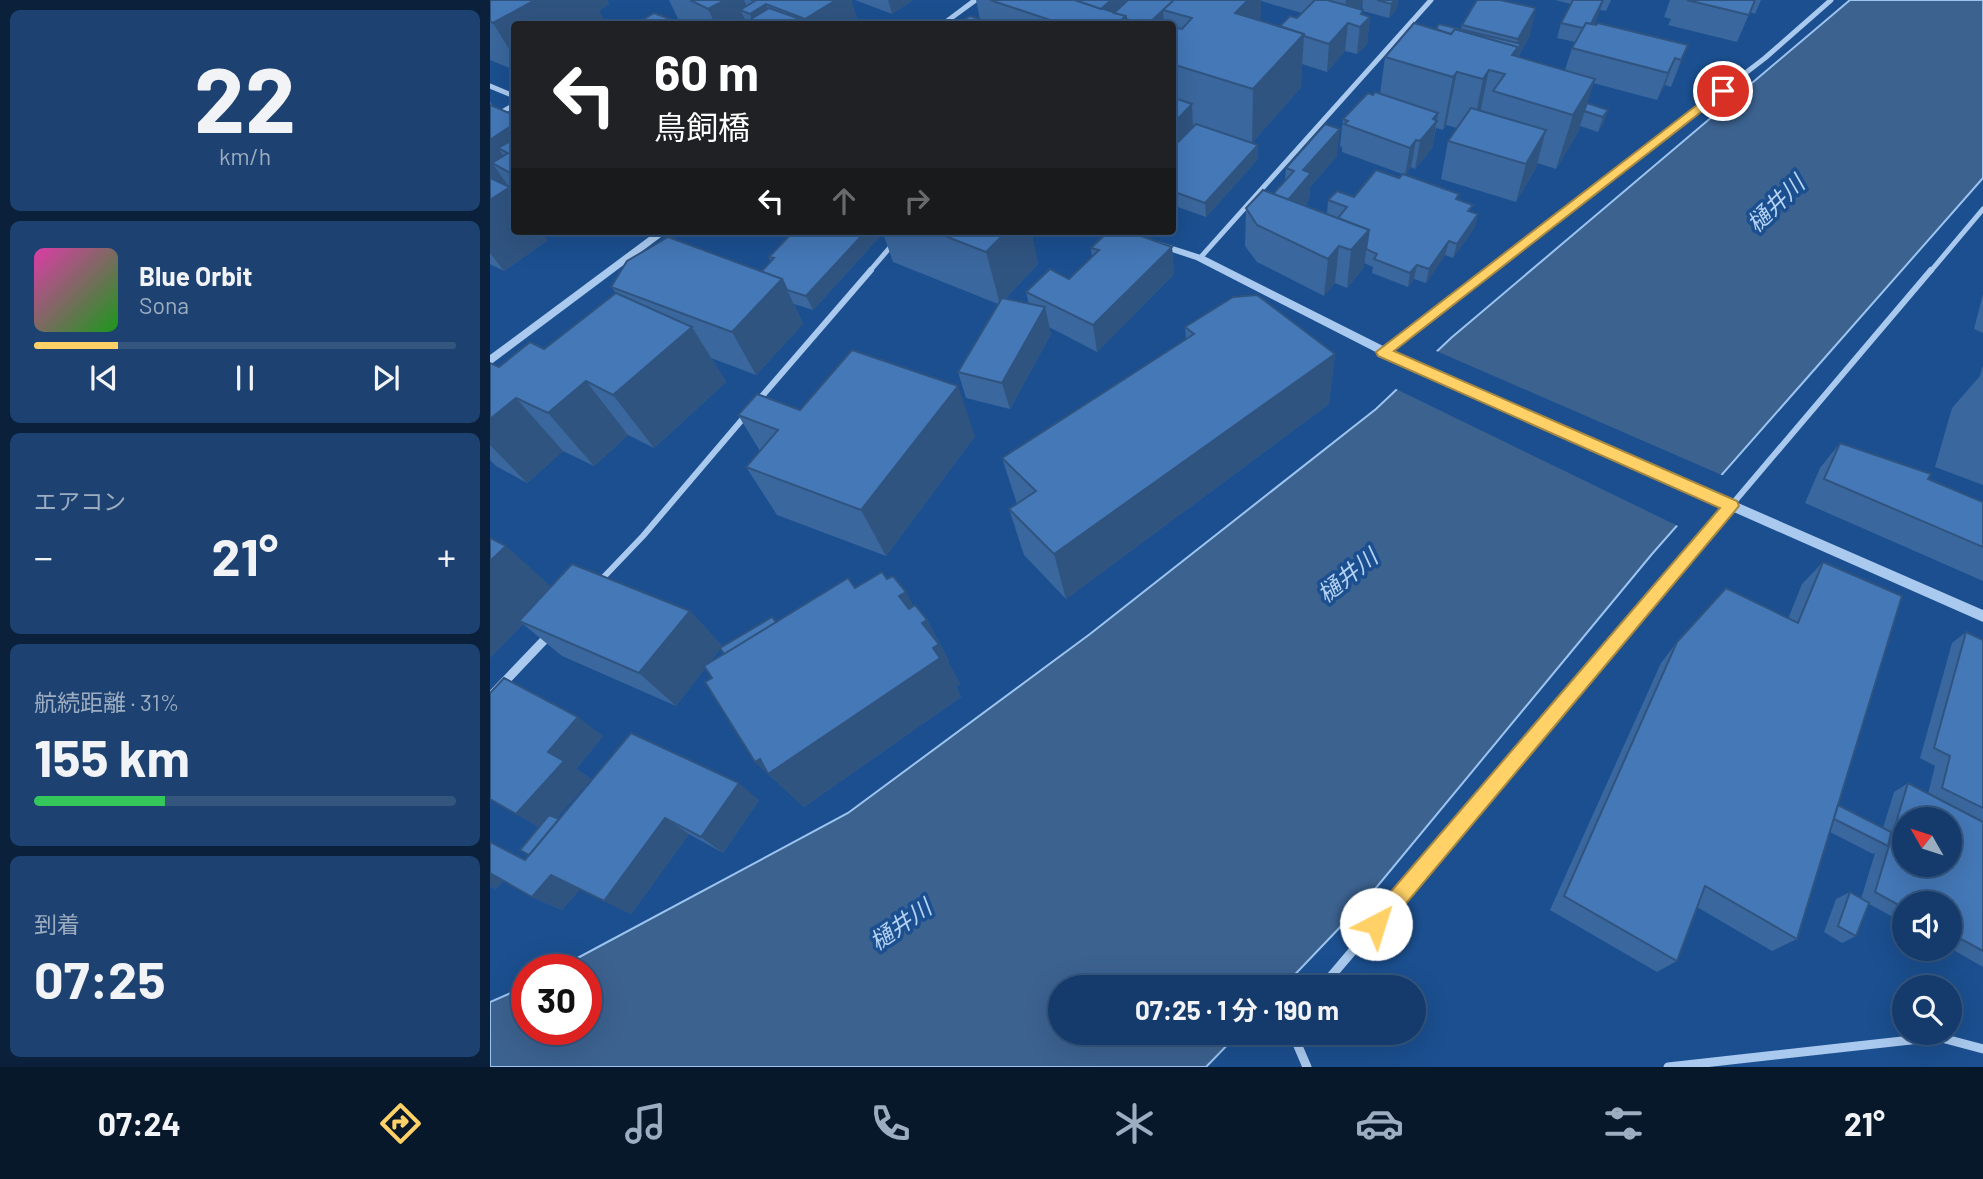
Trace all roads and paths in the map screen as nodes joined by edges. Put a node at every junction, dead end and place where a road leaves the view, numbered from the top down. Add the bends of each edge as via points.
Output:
1 (976, 0) edge
2 (1431, 0) edge
3 (1832, 0) edge
4 (947, 21) edge
5 (490, 86) edge
6 (511, 95) edge
7 (511, 107) edge
8 (490, 119) edge
9 (1983, 209) edge
10 (659, 235) edge
11 (901, 235) edge
12 (1143, 239) edge
13 (1199, 258) junction
14 (1383, 352) junction
15 (490, 361) edge
16 (1731, 506) junction
17 (595, 586) edge
18 (1983, 616) edge
19 (557, 626) edge
20 (490, 697) edge
21 (1332, 975) edge
22 (1298, 1045) edge
23 (1983, 1049) edge
24 (1307, 1067) edge
25 (1668, 1067) edge

1 - 4 street
2 - 13 street
3 - 14 street via 1744,74
5 - 6 street
7 - 8 street
9 - 16 street
10 - 15 street
11 - 17 street
12 - 13 street
13 - 14 street
14 - 16 street
16 - 18 street
16 - 21 street
19 - 20 street
22 - 24 street
23 - 25 street via 1938,1037

